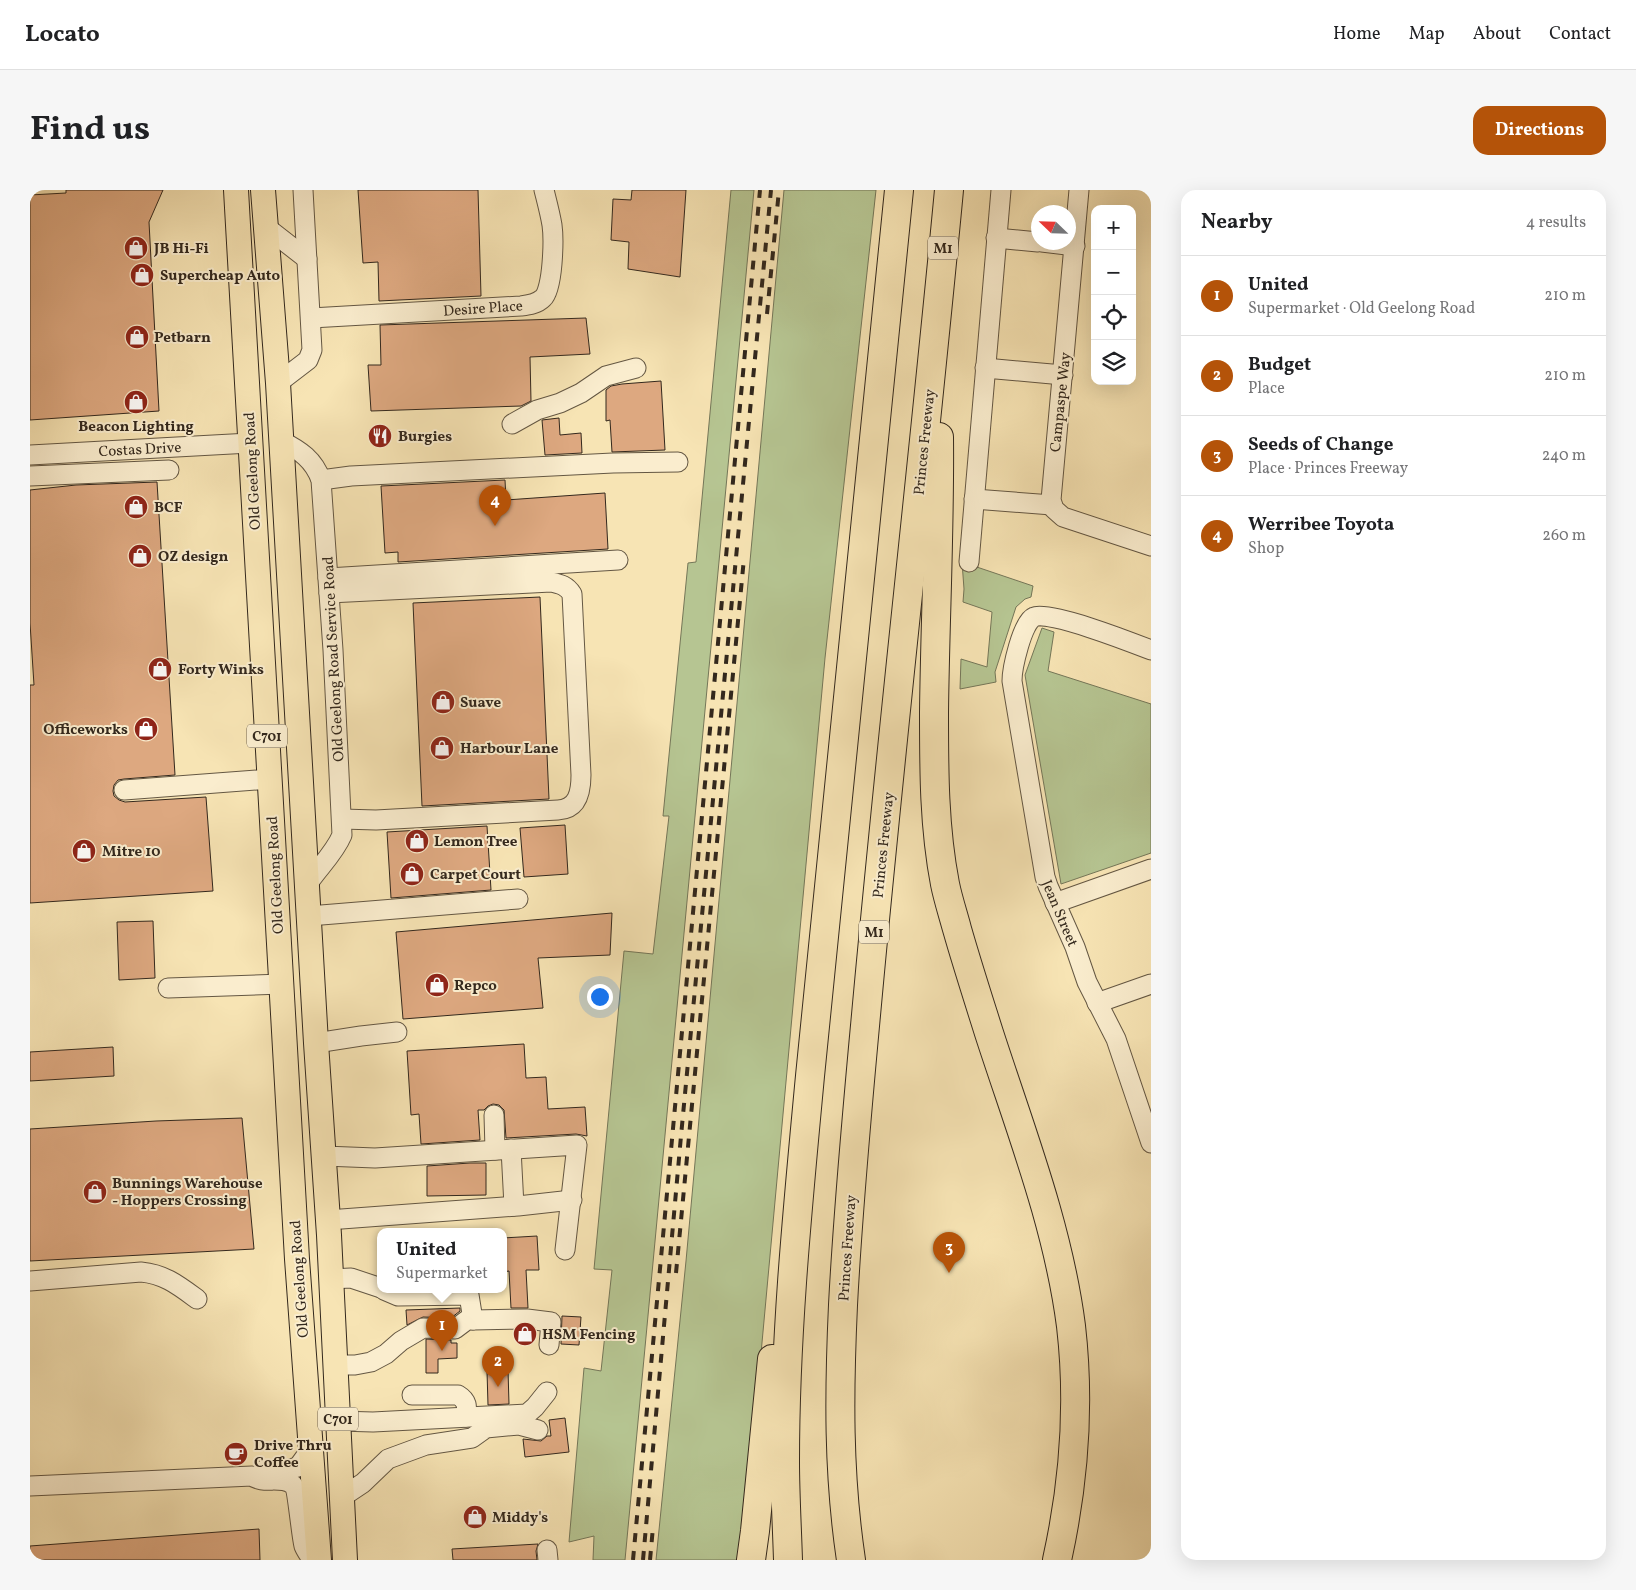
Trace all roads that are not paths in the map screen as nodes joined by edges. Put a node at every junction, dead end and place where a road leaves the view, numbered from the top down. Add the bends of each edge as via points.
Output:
1 (236, 190) edge
2 (263, 190) edge
3 (304, 190) edge
4 (544, 190) edge
5 (899, 190) edge
6 (949, 190) edge
7 (1001, 190) edge
8 (1079, 190) edge
9 (266, 227) junction
10 (1076, 232) edge
11 (996, 238) junction
12 (1031, 241) edge
13 (1075, 250) edge
14 (308, 259) junction
15 (938, 306) junction
16 (311, 318) junction
17 (636, 368) dead end
18 (985, 368) junction
19 (1063, 375) junction
20 (278, 382) junction
21 (512, 424) dead end
22 (281, 441) junction
23 (250, 443) junction
24 (30, 455) edge
25 (678, 462) dead end
26 (168, 470) dead end
27 (30, 476) edge
28 (321, 480) junction
29 (974, 499) junction
30 (1052, 505) junction
31 (1151, 546) edge
32 (618, 560) dead end
33 (969, 562) dead end
34 (329, 586) junction
35 (1151, 650) edge
36 (301, 776) junction
37 (270, 779) junction
38 (124, 790) dead end
39 (342, 819) junction
40 (1151, 870) edge
41 (307, 885) junction
42 (518, 899) dead end
43 (1055, 903) junction
44 (309, 916) junction
45 (312, 982) junction
46 (282, 984) junction
47 (1151, 984) edge
48 (168, 988) dead end
49 (1097, 1003) junction
50 (397, 1032) dead end
51 (316, 1043) junction
52 (285, 1046) junction
53 (810, 1076) junction
54 (494, 1115) dead end
55 (1149, 1131) edge
56 (503, 1149) junction
57 (324, 1156) junction
58 (572, 1200) junction
59 (514, 1206) junction
60 (328, 1220) junction
61 (565, 1250) dead end
62 (330, 1279) junction
63 (30, 1281) edge
64 (299, 1281) junction
65 (377, 1287) edge
66 (391, 1293) edge
67 (422, 1296) junction
68 (197, 1299) dead end
69 (473, 1320) junction
70 (423, 1328) junction
71 (549, 1345) dead end
72 (335, 1365) junction
73 (547, 1392) dead end
74 (412, 1395) dead end
75 (466, 1417) junction
76 (338, 1421) junction
77 (538, 1430) dead end
78 (311, 1449) junction
79 (252, 1476) junction
80 (30, 1486) edge
81 (342, 1497) junction
82 (755, 1532) junction
83 (312, 1560) edge
84 (319, 1560) edge
85 (345, 1560) edge
86 (751, 1560) edge
87 (756, 1560) edge
88 (788, 1560) edge
89 (852, 1560) edge
90 (1057, 1560) edge

1 - 23 main road, Old Geelong Road / C701
2 - 9 main road, Old Geelong Road / C701
3 - 14 street
4 - 16 street, Desire Place via 553,244 549,288 535,303
5 - 53 highway
6 - 15 highway, Princes Freeway / M1
7 - 11 street
8 - 10 street, Campaspe Way
9 - 14 street
9 - 20 main road, Old Geelong Road / C701
11 - 12 street
11 - 18 street
13 - 19 street, Campaspe Way
14 - 16 street
15 - 89 highway, Princes Freeway / M1 via 893,731 847,1227 839,1384 840,1442
15 - 90 highway via 940,503 934,673 936,830 946,887 967,963 1049,1220 1061,1270 1074,1366 1074,1451
16 - 20 street via 312,350 308,360
17 - 21 street via 606,376 581,393 537,410
18 - 19 street
18 - 29 street
19 - 30 street, Campaspe Way
20 - 22 main road, Old Geelong Road / C701
22 - 23 main road
22 - 28 street, Old Geelong Road Service Road via 305,455 318,470
22 - 36 main road, Old Geelong Road / C701
23 - 24 street, Costas Drive
23 - 37 main road, Old Geelong Road / C701
25 - 28 street
26 - 27 street
28 - 34 street, Old Geelong Road Service Road
29 - 30 street
29 - 33 street
30 - 31 street via 1062,517
32 - 34 street
34 - 39 street, Old Geelong Road Service Road
34 - 39 street via 551,582 568,588 572,594 581,775 581,787 573,805 564,810
35 - 43 street, Jean Street via 1043,616 1035,616 1027,624 1014,661 1012,681 1044,877
36 - 37 main road
36 - 41 main road, Old Geelong Road / C701
37 - 38 street
37 - 46 main road, Old Geelong Road / C701
39 - 41 street, Old Geelong Road Service Road via 338,845
40 - 43 street
41 - 44 main road, Old Geelong Road / C701
42 - 44 street
43 - 49 street, Jean Street
44 - 45 main road, Old Geelong Road / C701
45 - 46 main road
45 - 51 main road, Old Geelong Road / C701
46 - 48 street
46 - 52 main road, Old Geelong Road / C701
47 - 49 street
49 - 55 street, Jean Street via 1116,1039
50 - 51 street
51 - 52 main road
51 - 57 main road, Old Geelong Road / C701
52 - 64 main road, Old Geelong Road / C701
53 - 82 highway via 776,1312
53 - 88 highway via 788,1368 785,1462
54 - 56 street
56 - 57 street via 375,1158
56 - 58 street via 577,1145
56 - 59 street
57 - 60 main road, Old Geelong Road / C701
58 - 59 street
58 - 61 street
59 - 60 street
60 - 62 main road, Old Geelong Road / C701
62 - 64 main road
62 - 65 street via 351,1278
62 - 72 main road, Old Geelong Road / C701
63 - 68 street via 153,1273
64 - 78 main road, Old Geelong Road / C701
66 - 67 street
67 - 69 street via 469,1295
67 - 70 street
69 - 70 street via 467,1320 455,1329
69 - 71 street via 551,1322
70 - 72 street via 370,1362
72 - 76 main road, Old Geelong Road / C701
73 - 75 street via 527,1414
74 - 75 street via 458,1395 466,1403
75 - 76 street
76 - 81 main road, Old Geelong Road / C701
77 - 81 street via 519,1425 486,1428 472,1438 426,1445 388,1459 363,1484
78 - 79 street via 298,1467 258,1471
78 - 84 main road, Old Geelong Road / C701
79 - 80 street
79 - 83 street via 256,1480 283,1481 295,1486 305,1547
81 - 85 main road, Old Geelong Road / C701
82 - 86 highway
82 - 87 highway

